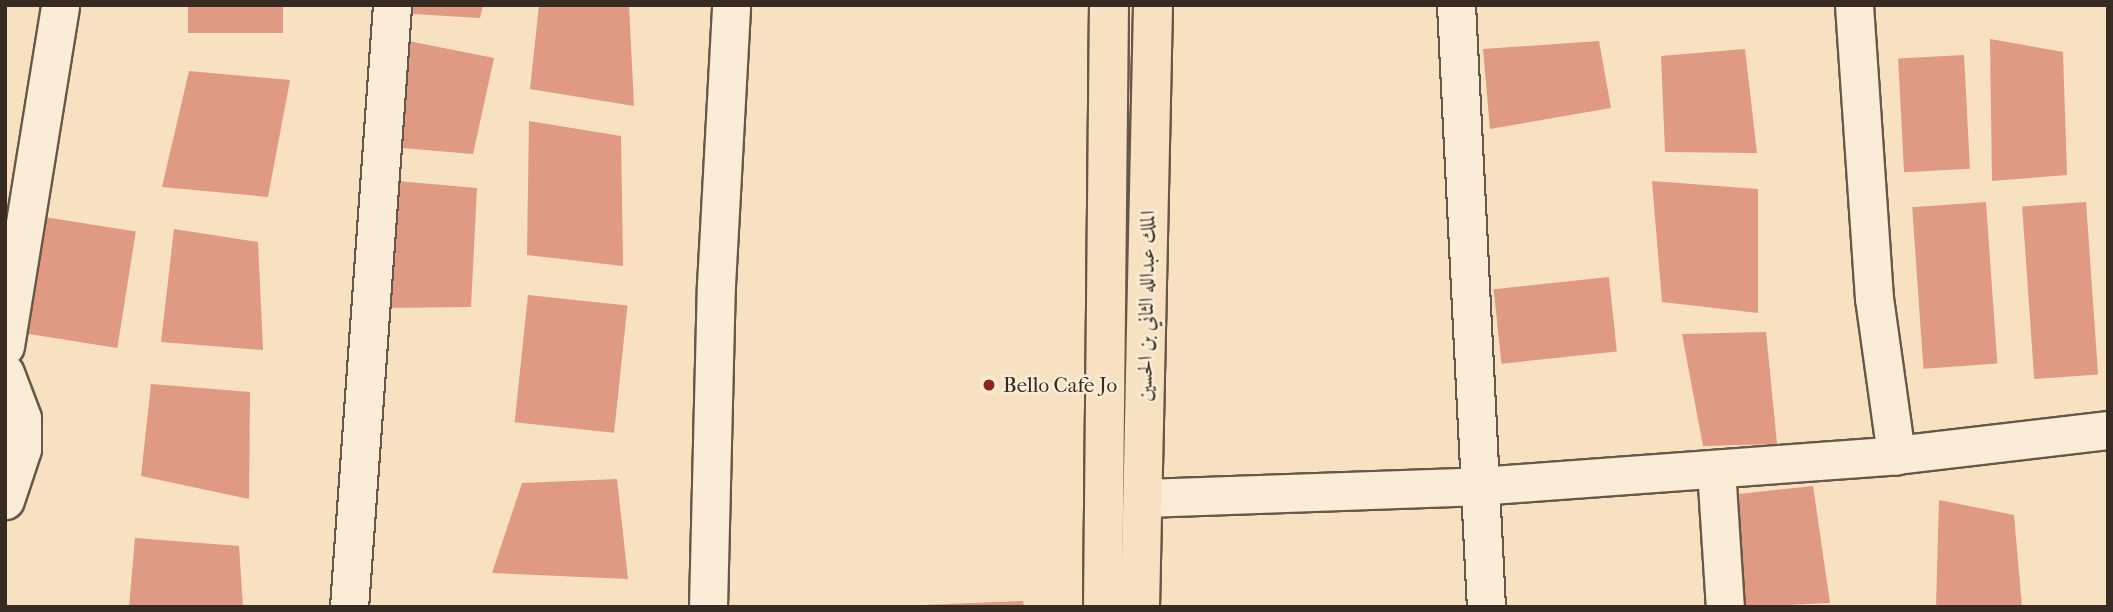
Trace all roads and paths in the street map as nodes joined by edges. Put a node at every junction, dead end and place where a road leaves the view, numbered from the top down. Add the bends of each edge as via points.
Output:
1 (60, 5) edge
2 (392, 5) edge
3 (731, 5) edge
4 (1109, 5) edge
5 (1153, 5) edge
6 (1455, 5) edge
7 (1854, 5) edge
8 (5, 346) edge
9 (5, 373) edge
10 (2107, 441) edge
11 (1896, 455) junction
12 (1716, 468) junction
13 (1478, 486) junction
14 (1142, 498) junction
15 (5, 500) edge
16 (349, 607) edge
17 (708, 607) edge
18 (1103, 607) edge
19 (1140, 607) edge
20 (1486, 607) edge
21 (1725, 607) edge

1 - 8 street
2 - 16 street
3 - 17 street via 716,285
4 - 18 main road, الملك عبدالله الثاني بن الحسين
5 - 14 main road, الملك عبدالله الثاني بن الحسين
6 - 13 street
7 - 11 street via 1874,298
9 - 15 street via 22,418 22,449
10 - 11 street
11 - 12 street
12 - 13 street
12 - 21 street
13 - 14 street
13 - 20 street
14 - 19 main road, الملك عبدالله الثاني بن الحسين

